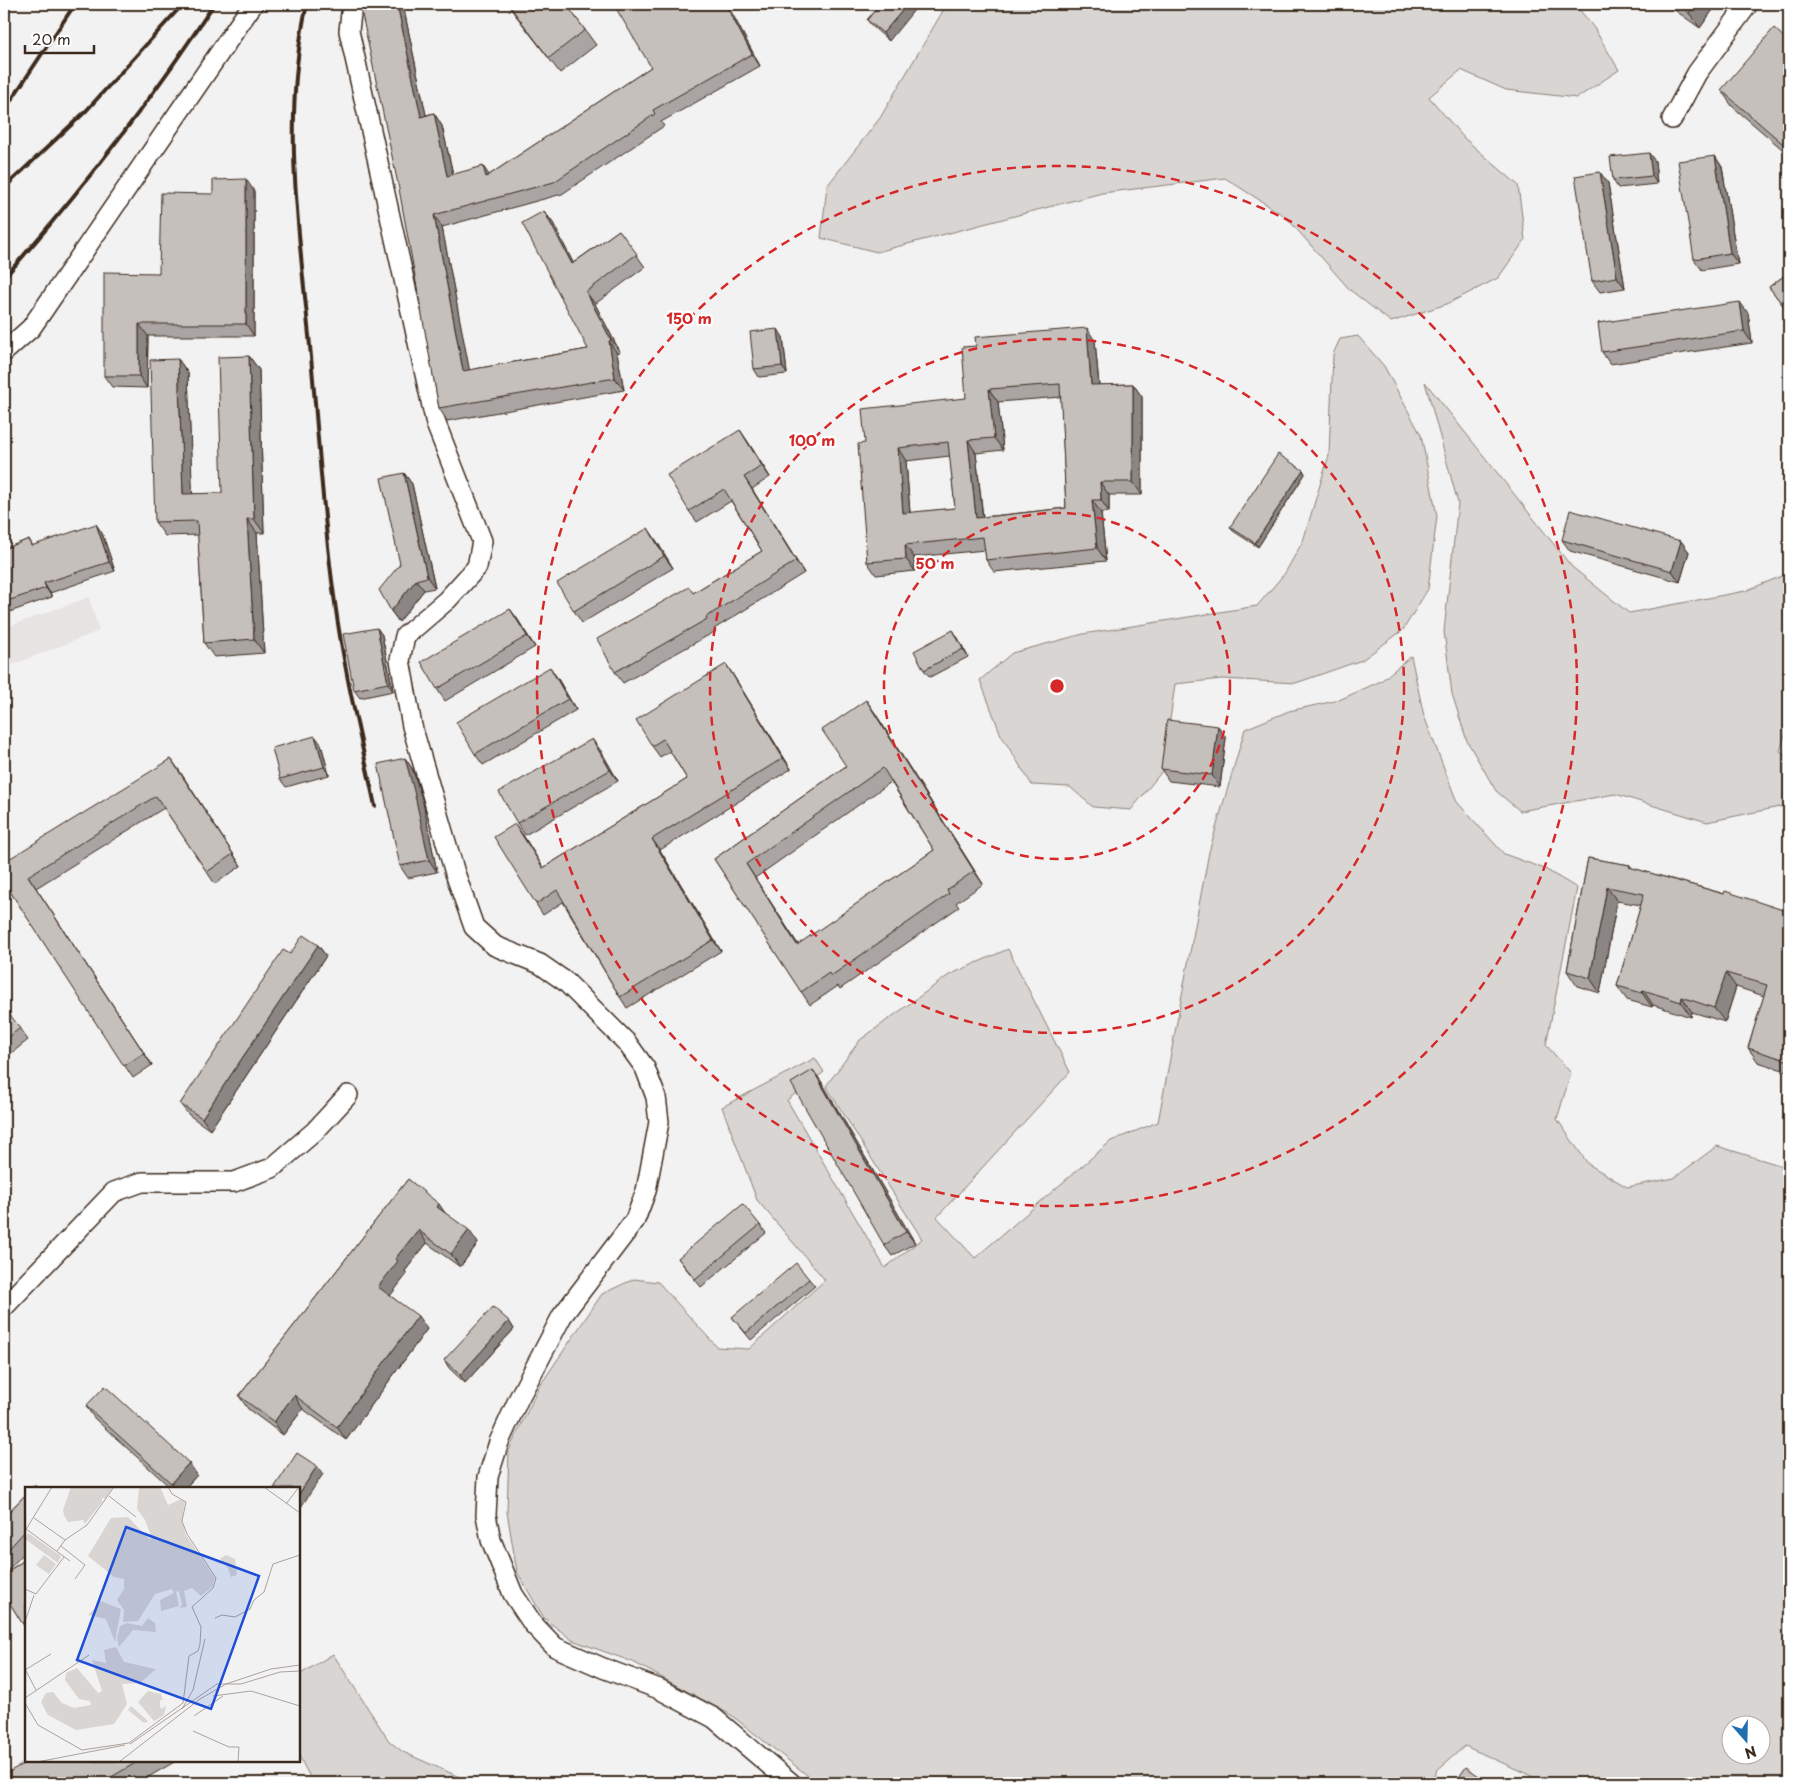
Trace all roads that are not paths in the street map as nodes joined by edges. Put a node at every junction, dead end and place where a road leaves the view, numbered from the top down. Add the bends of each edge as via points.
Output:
1 (253, 4) edge
2 (352, 4) edge
3 (1748, 4) edge
4 (1672, 118) dead end
5 (4, 352) edge
6 (348, 1095) dead end
7 (4, 1307) edge
8 (790, 1783) edge

1 - 5 street via 31,328
2 - 8 street via 349,32 436,424 482,541 477,567 447,600 405,636 400,660 412,726 474,927 496,946 540,964 566,982 627,1042 645,1068 656,1097 659,1122 646,1192 635,1220 562,1316 499,1442 488,1477 486,1514 492,1540 513,1594 533,1624 556,1647 659,1689 714,1718
3 - 4 street via 1697,72
6 - 7 street via 315,1131 272,1168 234,1182 142,1182 114,1192

